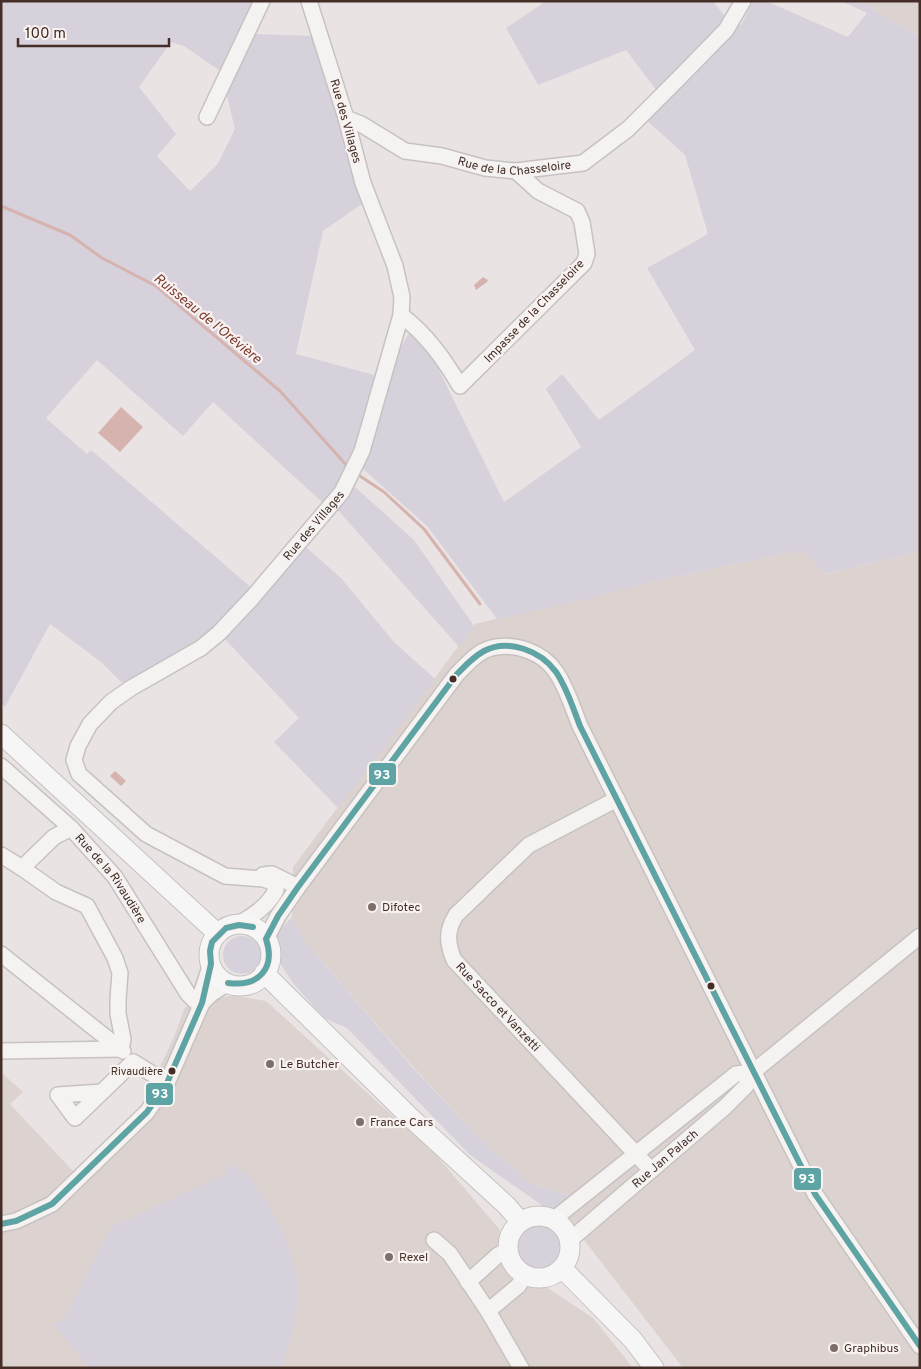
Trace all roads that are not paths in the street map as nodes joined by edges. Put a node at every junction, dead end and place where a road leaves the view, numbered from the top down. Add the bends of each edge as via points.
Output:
1 (262, 1) edge
2 (309, 1) edge
3 (743, 1) edge
4 (207, 117) dead end
5 (346, 118) junction
6 (516, 171) junction
7 (401, 315) junction
8 (1, 734) edge
9 (1, 766) edge
10 (617, 799) junction
11 (71, 828) junction
12 (1, 855) edge
13 (22, 868) junction
14 (250, 878) junction
15 (298, 887) junction
16 (252, 930) junction
17 (218, 934) junction
18 (920, 936) edge
19 (1, 954) edge
20 (211, 964) junction
21 (264, 973) junction
22 (228, 983) junction
23 (202, 1003) junction
24 (121, 1049) junction
25 (1, 1051) edge
26 (134, 1062) junction
27 (753, 1072) junction
28 (167, 1083) junction
29 (102, 1092) dead end
30 (637, 1153) junction
31 (651, 1170) junction
32 (554, 1219) junction
33 (520, 1221) junction
34 (1, 1224) edge
35 (434, 1240) dead end
36 (570, 1240) junction
37 (508, 1250) junction
38 (562, 1268) junction
39 (526, 1275) junction
40 (468, 1282) junction
41 (488, 1311) junction
42 (920, 1346) edge
43 (521, 1368) edge
44 (654, 1368) edge

1 - 4 street
2 - 5 street, Rue des Villages
3 - 6 street, Rue de la Chasseloire via 726,30 628,128 599,152 583,163
5 - 6 street, Rue de la Chasseloire via 405,150 485,168
5 - 7 street, Rue des Villages via 363,184 395,266 402,297
6 - 7 street, Impasse de la Chasseloire via 538,192 577,211 587,254 584,262 460,386 441,355 416,326
7 - 14 street, Rue des Villages via 362,451 342,492 218,633 201,648 111,702 90,724 74,760 80,774 146,834 224,876
8 - 17 main road
9 - 11 street, Rue de la Rivaudière
10 - 15 street via 556,672 537,654 514,646 490,648 473,658 457,674
10 - 27 street
10 - 30 street, Rue Sacco et Vanzetti via 529,845 456,915 447,935 454,960
11 - 13 street via 54,837
11 - 23 street, Rue de la Rivaudière via 115,877 188,994
12 - 13 street
13 - 24 street via 56,892 87,906 120,973 118,1014 124,1039
14 - 15 street via 272,874
14 - 16 street via 273,882 276,890
15 - 16 street
16 - 17 main road via 227,927
16 - 21 main road via 270,956
17 - 20 main road via 210,951
18 - 27 street, Rue Jan Palach
19 - 24 street
20 - 22 main road
20 - 23 street via 202,991
21 - 22 main road via 245,985
21 - 33 main road
22 - 23 street
23 - 28 street
24 - 25 street
24 - 26 street
26 - 28 street
26 - 29 street
27 - 30 street, Rue Jan Palach via 736,1074
27 - 31 street, Rue Jan Palach via 746,1086 725,1107
27 - 42 street via 814,1194
28 - 34 street via 147,1112 52,1204 16,1221
30 - 31 street, Rue Sacco et Vanzetti
30 - 32 street, Rue Jan Palach
31 - 36 street, Rue Jan Palach
32 - 33 main road via 540,1215
32 - 36 main road
33 - 37 main road via 510,1234
35 - 40 street via 450,1254
36 - 38 main road via 568,1258
37 - 39 main road via 514,1265
37 - 40 street
38 - 39 main road via 545,1278
38 - 44 main road via 633,1340
39 - 41 street
40 - 41 street
41 - 43 street

